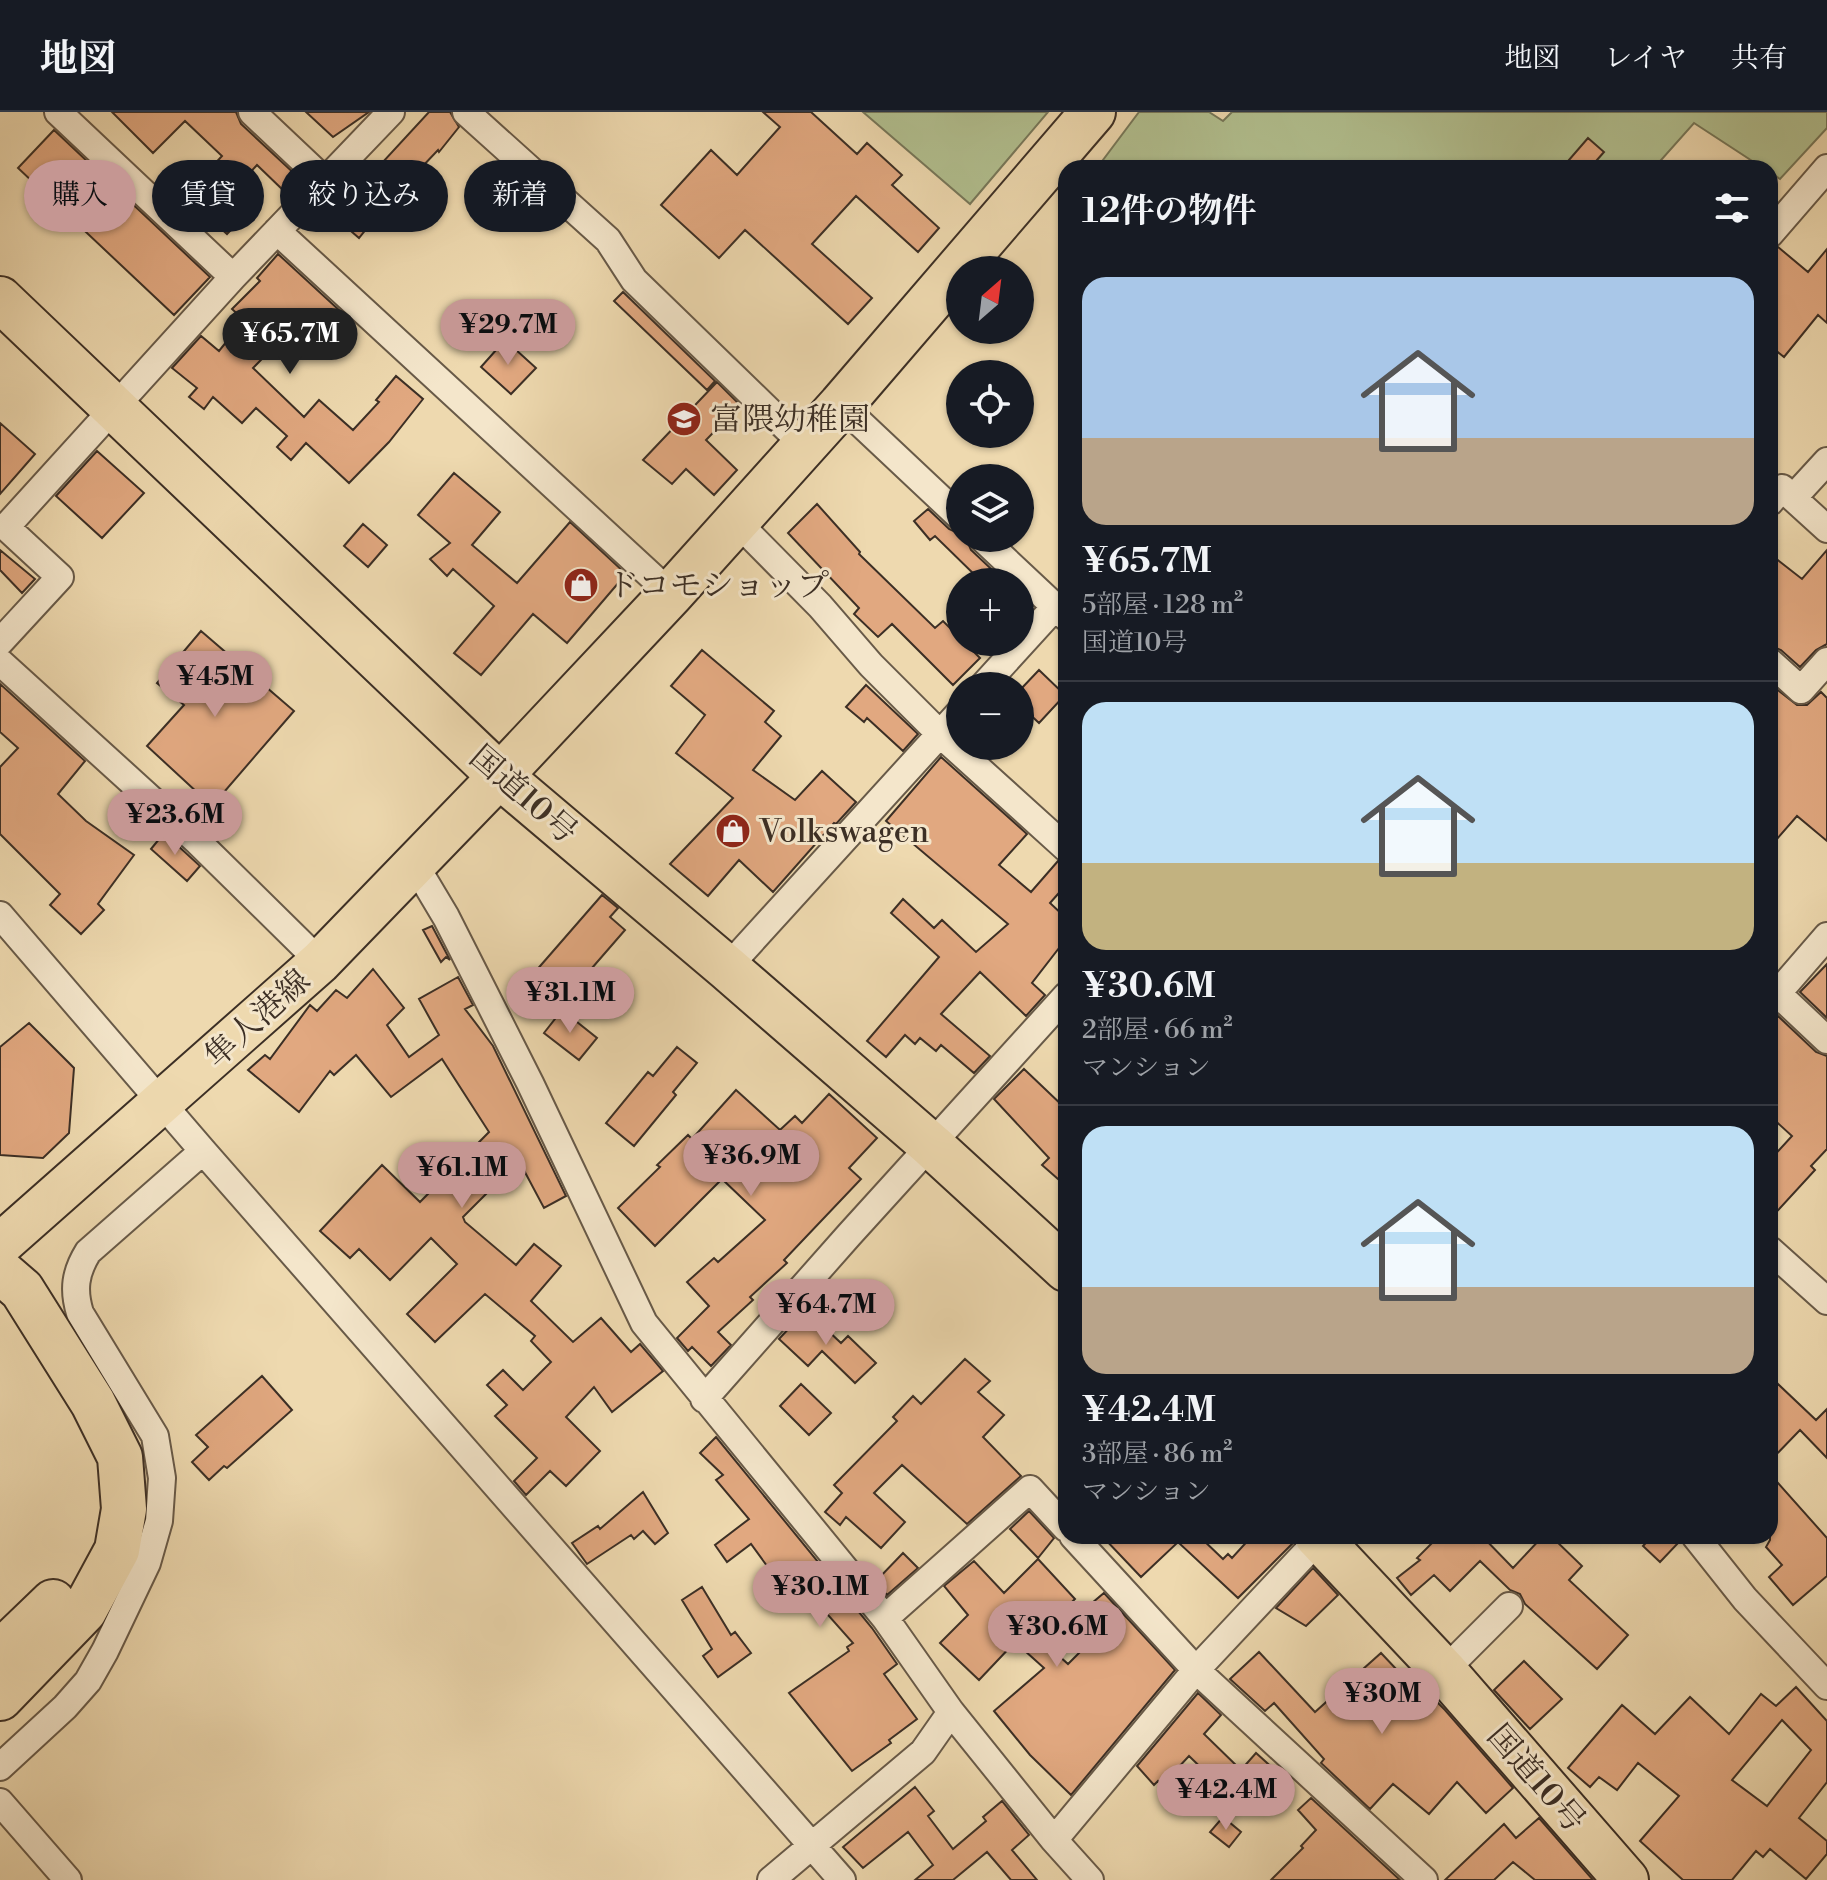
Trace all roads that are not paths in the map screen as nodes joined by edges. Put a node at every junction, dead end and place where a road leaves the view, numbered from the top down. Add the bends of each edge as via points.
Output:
1 (58, 112) edge
2 (252, 112) edge
3 (391, 112) edge
4 (466, 112) edge
5 (1093, 112) edge
6 (303, 160) edge
7 (345, 160) edge
8 (1827, 168) edge
9 (1778, 225) edge
10 (280, 228) edge
11 (277, 231) junction
12 (233, 277) junction
13 (0, 299) edge
14 (841, 405) junction
15 (114, 407) junction
16 (804, 445) junction
17 (1827, 461) edge
18 (1781, 500) edge
19 (946, 504) edge
20 (736, 521) junction
21 (3, 524) edge
22 (1827, 529) edge
23 (997, 552) edge
24 (671, 594) junction
25 (1058, 609) edge
26 (1058, 615) edge
27 (0, 642) edge
28 (1827, 661) edge
29 (0, 662) edge
30 (1778, 669) edge
31 (998, 672) edge
32 (946, 727) edge
33 (940, 734) junction
34 (500, 776) junction
35 (1058, 841) edge
36 (415, 865) junction
37 (0, 915) edge
38 (1827, 936) edge
39 (320, 962) junction
40 (727, 968) junction
41 (1778, 992) edge
42 (1778, 1000) edge
43 (1058, 1005) edge
44 (1827, 1040) edge
45 (162, 1103) junction
46 (932, 1146) junction
47 (203, 1151) junction
48 (0, 1245) edge
49 (1778, 1257) edge
50 (1058, 1262) edge
51 (0, 1271) edge
52 (0, 1301) edge
53 (1827, 1301) edge
54 (704, 1399) junction
55 (1058, 1519) edge
56 (1080, 1544) edge
57 (1312, 1544) edge
58 (1325, 1544) edge
59 (1701, 1544) edge
60 (1509, 1606) dead end
61 (885, 1618) junction
62 (0, 1653) edge
63 (1196, 1670) junction
64 (1444, 1671) junction
65 (1827, 1686) edge
66 (0, 1698) edge
67 (951, 1712) junction
68 (0, 1767) edge
69 (0, 1802) edge
70 (1054, 1840) junction
71 (811, 1844) junction
72 (68, 1880) edge
73 (771, 1880) edge
74 (842, 1880) edge
75 (1090, 1880) edge
76 (1424, 1880) edge
77 (1626, 1880) edge

1 - 12 street
2 - 6 street
3 - 7 street
4 - 16 street via 608,240 634,280
5 - 14 highway
8 - 9 street
10 - 11 street
11 - 12 street
11 - 24 street
12 - 15 street
13 - 15 highway, 国道10号
14 - 16 highway
14 - 19 street
15 - 21 street
15 - 34 highway, 国道10号
16 - 20 highway
17 - 18 street
18 - 22 street
20 - 24 highway
20 - 33 street
21 - 27 street via 60,577
23 - 25 street
24 - 34 highway
26 - 31 street
28 - 30 street via 1801,690
29 - 39 street via 198,842
32 - 33 street
33 - 35 street
33 - 40 street
34 - 36 main road, 隼人港線
34 - 40 highway, 国道10号
36 - 39 main road, 隼人港線
36 - 54 street via 523,1069 637,1311
37 - 45 street
38 - 41 street
39 - 45 main road, 隼人港線
40 - 46 highway, 国道10号
42 - 44 street
43 - 46 street
45 - 47 street
45 - 48 main road, 隼人港線
46 - 50 highway, 国道10号
46 - 54 street
47 - 68 street via 94,1246 79,1266 75,1297 80,1313 155,1436 162,1478 159,1521 147,1563 88,1681
47 - 71 street
49 - 53 street
51 - 66 highway via 22,1290 93,1403 120,1457 124,1509 117,1550 84,1611
52 - 62 highway via 41,1351 102,1474 97,1537 70,1585
54 - 61 street
55 - 61 street via 1030,1489
56 - 63 street
57 - 63 street
58 - 64 highway, 国道10号
59 - 65 street
60 - 64 street
61 - 67 street
63 - 70 street
63 - 76 street
64 - 77 highway, 国道10号
67 - 70 street
67 - 71 street via 923,1752
69 - 72 street
70 - 75 street
71 - 73 street
71 - 74 street

